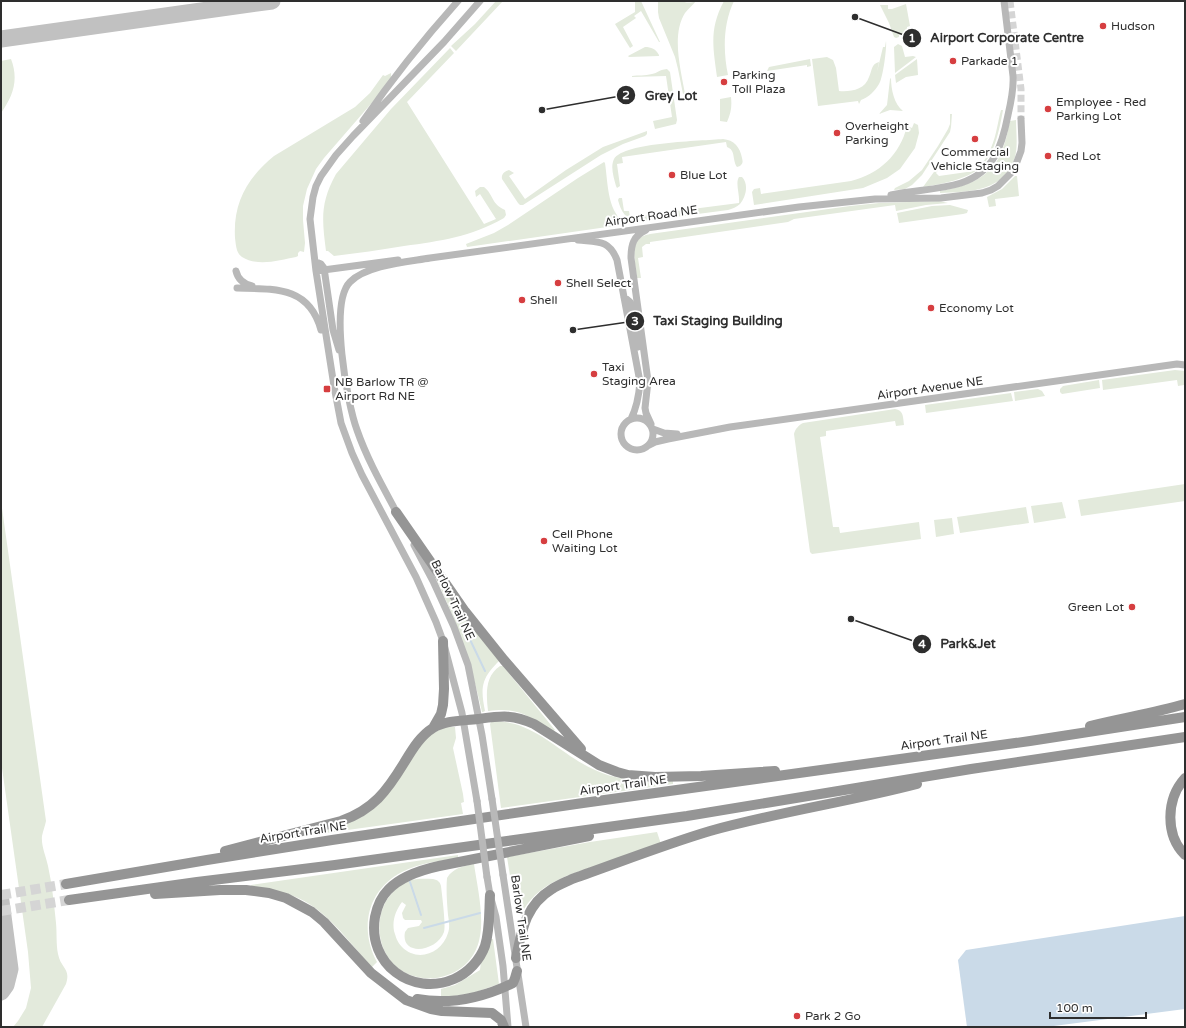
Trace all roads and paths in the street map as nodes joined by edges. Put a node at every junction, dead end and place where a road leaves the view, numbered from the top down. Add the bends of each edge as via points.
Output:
1 (458, 1) edge
2 (480, 1) edge
3 (1004, 1) edge
4 (1021, 119) tunnel mouth
5 (353, 136) junction
6 (875, 199) junction
7 (653, 227) junction
8 (568, 239) junction
9 (430, 258) junction
10 (316, 262) junction
11 (325, 270) junction
12 (236, 271) dead end
13 (316, 272) junction
14 (237, 288) dead end
15 (268, 289) junction
16 (624, 298) junction
17 (329, 358) junction
18 (645, 361) junction
19 (343, 365) junction
20 (1185, 365) edge
21 (631, 419) junction
22 (652, 427) junction
23 (686, 435) junction
24 (649, 445) junction
25 (396, 512) junction
26 (443, 641) junction
27 (1185, 704) edge
28 (1185, 717) edge
29 (479, 719) junction
30 (464, 721) junction
31 (433, 728) junction
32 (1185, 737) edge
33 (1030, 741) junction
34 (588, 757) junction
35 (863, 765) junction
36 (971, 770) junction
37 (1185, 778) edge
38 (687, 816) junction
39 (1185, 855) edge
40 (207, 860) junction
41 (66, 884) tunnel mouth
42 (490, 895) junction
43 (95, 897) junction
44 (69, 900) tunnel mouth
45 (516, 958) junction
46 (518, 971) junction
47 (505, 987) junction
48 (396, 992) junction
49 (504, 1027) edge
50 (508, 1027) edge
51 (526, 1027) edge

1 - 5 main road via 380,95
2 - 5 main road
3 - 6 main road, Airport Road NE via 1014,84 1003,138 996,156 983,171 966,181
4 - 6 main road, Airport Road NE via 1022,143 1019,158 1011,173 991,190 941,198
5 - 10 main road via 327,167 316,186 310,227
6 - 7 main road, Airport Road NE
7 - 8 main road, Airport Road NE
7 - 18 main road via 638,235 631,250
8 - 9 main road, Airport Road NE
8 - 16 main road via 604,243 610,248 617,260
9 - 11 main road
9 - 19 main road, Barlow Trail NE via 370,270 360,274 347,286 341,308
10 - 11 main road
10 - 13 main road
11 - 13 main road
11 - 19 main road via 333,330
12 - 15 main road via 242,282
13 - 17 main road, Barlow Trail NE
14 - 15 main road
15 - 17 main road via 285,291 298,297 308,306 319,321
16 - 18 main road via 630,302 640,353
16 - 21 main road via 640,382 639,396
17 - 26 main road, Barlow Trail NE via 340,423 346,439 416,577
18 - 22 main road via 648,381 645,408
19 - 25 main road, Barlow Trail NE via 356,428
20 - 23 main road, Airport Avenue NE via 1177,364
21 - 22 main road via 642,418
21 - 24 main road via 621,430 626,446 640,450
22 - 23 main road, Airport Avenue NE via 664,434
22 - 24 main road via 653,439
23 - 24 main road, Airport Avenue NE
25 - 29 main road, Barlow Trail NE via 454,626 468,665
25 - 34 highway via 464,610
26 - 30 main road, Barlow Trail NE
26 - 31 highway via 443,705
27 - 33 highway
28 - 33 highway, Airport Trail NE
29 - 30 highway
29 - 34 highway via 505,716 523,719
29 - 45 main road, Barlow Trail NE, bridge
30 - 31 highway via 446,723
30 - 42 main road, Barlow Trail NE, bridge
31 - 40 highway via 418,742 387,789 364,811 341,821 215,854
32 - 36 highway
33 - 35 highway, Airport Trail NE
34 - 35 highway via 599,765 617,772 655,777
35 - 40 highway, Airport Trail NE
36 - 38 highway
36 - 45 highway via 887,792 709,831 572,879 553,888 529,913
37 - 39 highway via 1173,799 1170,825 1177,844
38 - 42 highway via 439,866 408,876 396,882 387,891 376,911 375,938 383,959 399,974 421,983 446,982 460,976 472,967 484,947
38 - 43 highway
40 - 41 highway, Airport Trail NE
42 - 47 main road, Barlow Trail NE via 496,917
43 - 44 highway
43 - 48 highway via 246,890 286,898 312,912 324,922 371,973
45 - 46 main road, Barlow Trail NE
46 - 47 highway via 512,983
46 - 51 main road, Barlow Trail NE
47 - 48 highway via 452,1002 426,1001
47 - 50 main road, Barlow Trail NE
48 - 49 highway via 406,1000 431,1009 492,1013 501,1020

